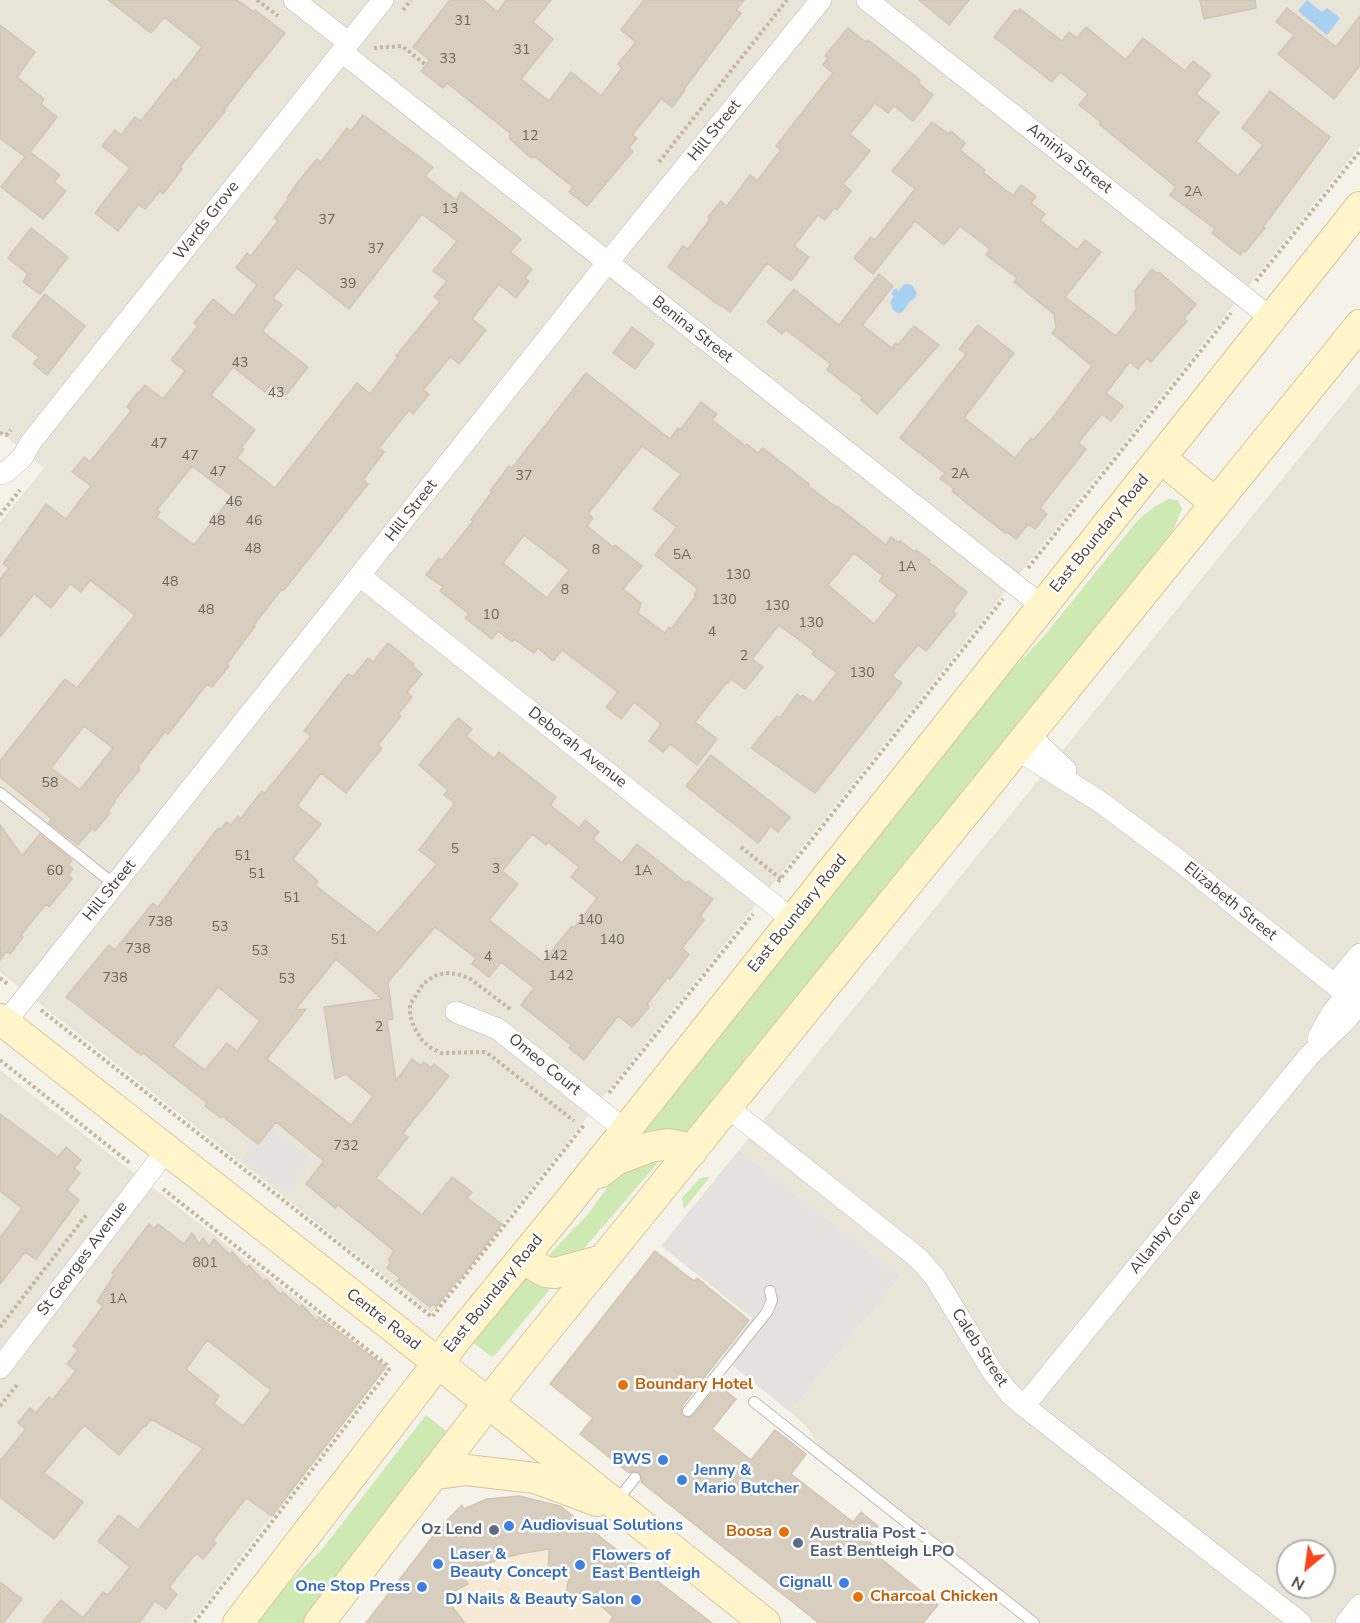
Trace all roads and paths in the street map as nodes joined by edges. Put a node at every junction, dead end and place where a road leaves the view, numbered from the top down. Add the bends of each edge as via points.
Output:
1 (294, 0) edge
2 (383, 0) edge
3 (821, 0) edge
4 (867, 0) edge
5 (345, 48) junction
6 (373, 48) dead end
7 (426, 65) dead end
8 (1360, 151) edge
9 (1360, 207) edge
10 (607, 263) junction
11 (1244, 297) junction
12 (1271, 318) junction
13 (1356, 339) edge
14 (0, 433) edge
15 (6, 435) dead end
16 (1161, 458) junction
17 (2, 473) edge
18 (1215, 502) junction
19 (360, 576) junction
20 (1015, 584) junction
21 (1042, 606) junction
22 (1022, 741) junction
23 (0, 793) edge
24 (115, 885) junction
25 (766, 898) junction
26 (793, 920) junction
27 (1360, 954) edge
28 (1360, 976) edge
29 (0, 978) edge
30 (1350, 997) edge
31 (25, 998) junction
32 (456, 1012) dead end
33 (2, 1021) edge
34 (0, 1060) edge
35 (726, 1106) junction
36 (597, 1108) junction
37 (625, 1130) junction
38 (166, 1151) junction
39 (692, 1151) junction
40 (146, 1176) junction
41 (571, 1199) junction
42 (92, 1208) dead end
43 (526, 1255) junction
44 (603, 1260) junction
45 (770, 1291) dead end
46 (0, 1327) edge
47 (438, 1363) junction
48 (0, 1368) edge
49 (754, 1402) dead end
50 (489, 1403) junction
51 (1024, 1406) junction
52 (688, 1411) dead end
53 (434, 1474) junction
54 (635, 1478) dead end
55 (619, 1508) junction
56 (1360, 1605) edge
57 (194, 1623) edge
58 (238, 1623) edge
59 (319, 1623) edge
60 (765, 1623) edge
61 (1034, 1623) edge
62 (1301, 1623) edge
63 (1346, 1623) edge

1 - 5 street, Benina Street
2 - 5 street, Wards Grove
3 - 10 street, Hill Street
4 - 11 street, Amiriya Street
5 - 10 street, Benina Street
5 - 17 street, Wards Grove via 22,458
6 - 7 path via 402,46
8 - 11 path
9 - 12 main road, East Boundary Road
10 - 19 street, Hill Street
10 - 20 street, Benina Street
11 - 12 street, Amiriya Street
11 - 20 path
12 - 16 main road, East Boundary Road
13 - 18 main road
14 - 15 path
16 - 18 main road
16 - 21 main road, East Boundary Road
18 - 22 main road
19 - 24 street, Hill Street
19 - 25 street, Deborah Avenue
20 - 21 street, Benina Street
20 - 25 path
21 - 26 main road, East Boundary Road
22 - 30 street, Elizabeth Street
22 - 35 main road
23 - 24 lane
24 - 31 street, Hill Street
25 - 26 street, Deborah Avenue
25 - 36 path
26 - 37 main road, East Boundary Road
27 - 30 street
28 - 30 street
29 - 31 path
30 - 51 street, Allanby Grove via 1332,1013 1308,1057
31 - 33 street, Hill Street
31 - 36 path via 432,1317
32 - 36 street, Omeo Court via 498,1029
33 - 38 main road, Centre Road
34 - 40 path
35 - 39 main road
35 - 51 street, Caleb Street via 918,1258 934,1276 1001,1384
36 - 37 street, Omeo Court
37 - 41 main road, East Boundary Road
38 - 40 street, St Georges Avenue
38 - 47 main road, Centre Road
39 - 41 main road via 668,1144 634,1152 594,1176
39 - 44 main road
40 - 48 street, St Georges Avenue
40 - 57 path via 389,1370
41 - 43 main road, East Boundary Road
42 - 46 path
43 - 44 main road via 540,1269 555,1273
43 - 47 main road, East Boundary Road
44 - 50 main road
45 - 52 lane via 772,1300 767,1312
47 - 50 main road, Centre Road
47 - 58 main road, East Boundary Road
49 - 61 lane
50 - 53 main road
50 - 55 main road, Centre Road
51 - 62 street, Caleb Street
53 - 55 main road via 466,1470 535,1478
53 - 59 main road
54 - 55 lane
55 - 60 main road, Centre Road
56 - 63 street

